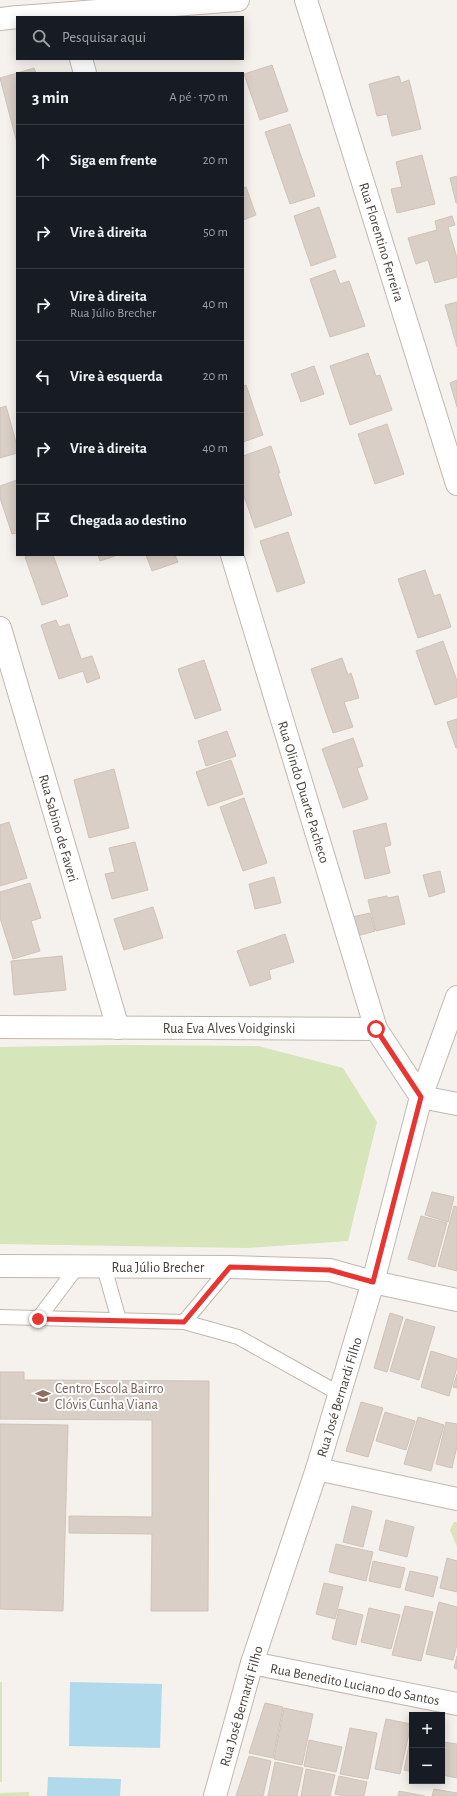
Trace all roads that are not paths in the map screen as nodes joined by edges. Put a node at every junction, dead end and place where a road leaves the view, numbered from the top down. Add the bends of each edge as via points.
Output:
1 (238, 0) edge
2 (306, 0) edge
3 (66, 10) edge
4 (25, 16) edge
5 (16, 17) edge
6 (0, 19) edge
7 (81, 60) edge
8 (85, 72) edge
9 (457, 484) edge
10 (232, 556) edge
11 (0, 628) edge
12 (457, 997) edge
13 (0, 1027) edge
14 (118, 1028) junction
15 (376, 1029) junction
16 (421, 1097) junction
17 (457, 1104) edge
18 (0, 1266) edge
19 (78, 1267) junction
20 (104, 1267) junction
21 (230, 1267) junction
22 (373, 1282) junction
23 (457, 1300) edge
24 (0, 1317) edge
25 (38, 1319) junction
26 (119, 1320) junction
27 (184, 1322) junction
28 (340, 1394) junction
29 (318, 1469) junction
30 (457, 1499) edge
31 (252, 1663) junction
32 (457, 1704) edge
33 (215, 1796) edge

1 - 3 street
2 - 9 street, Rua Florentino Ferreira
3 - 4 street
5 - 6 street
7 - 8 street
10 - 15 street, Rua Olindo Duarte Pacheco
11 - 14 street, Rua Sabino de Faveri
12 - 16 street, Rua José Bernardi Filho
13 - 14 street, Rua Eva Alves Voidginski
14 - 15 street, Rua Eva Alves Voidginski
15 - 16 street
16 - 17 street
16 - 22 street, Rua José Bernardi Filho
18 - 19 street, Rua Júlio Brecher
19 - 20 street, Rua Júlio Brecher
19 - 25 lane
20 - 21 street, Rua Júlio Brecher
20 - 26 lane
21 - 22 street, Rua Júlio Brecher via 330,1270
21 - 27 lane
22 - 23 street, Rua Júlio Brecher
22 - 28 street, Rua José Bernardi Filho
24 - 25 lane
25 - 26 lane
26 - 27 lane
27 - 28 lane via 238,1337
28 - 29 street, Rua José Bernardi Filho
29 - 30 street
29 - 31 street, Rua José Bernardi Filho
31 - 32 street, Rua Benedito Luciano do Santos
31 - 33 street, Rua José Bernardi Filho

